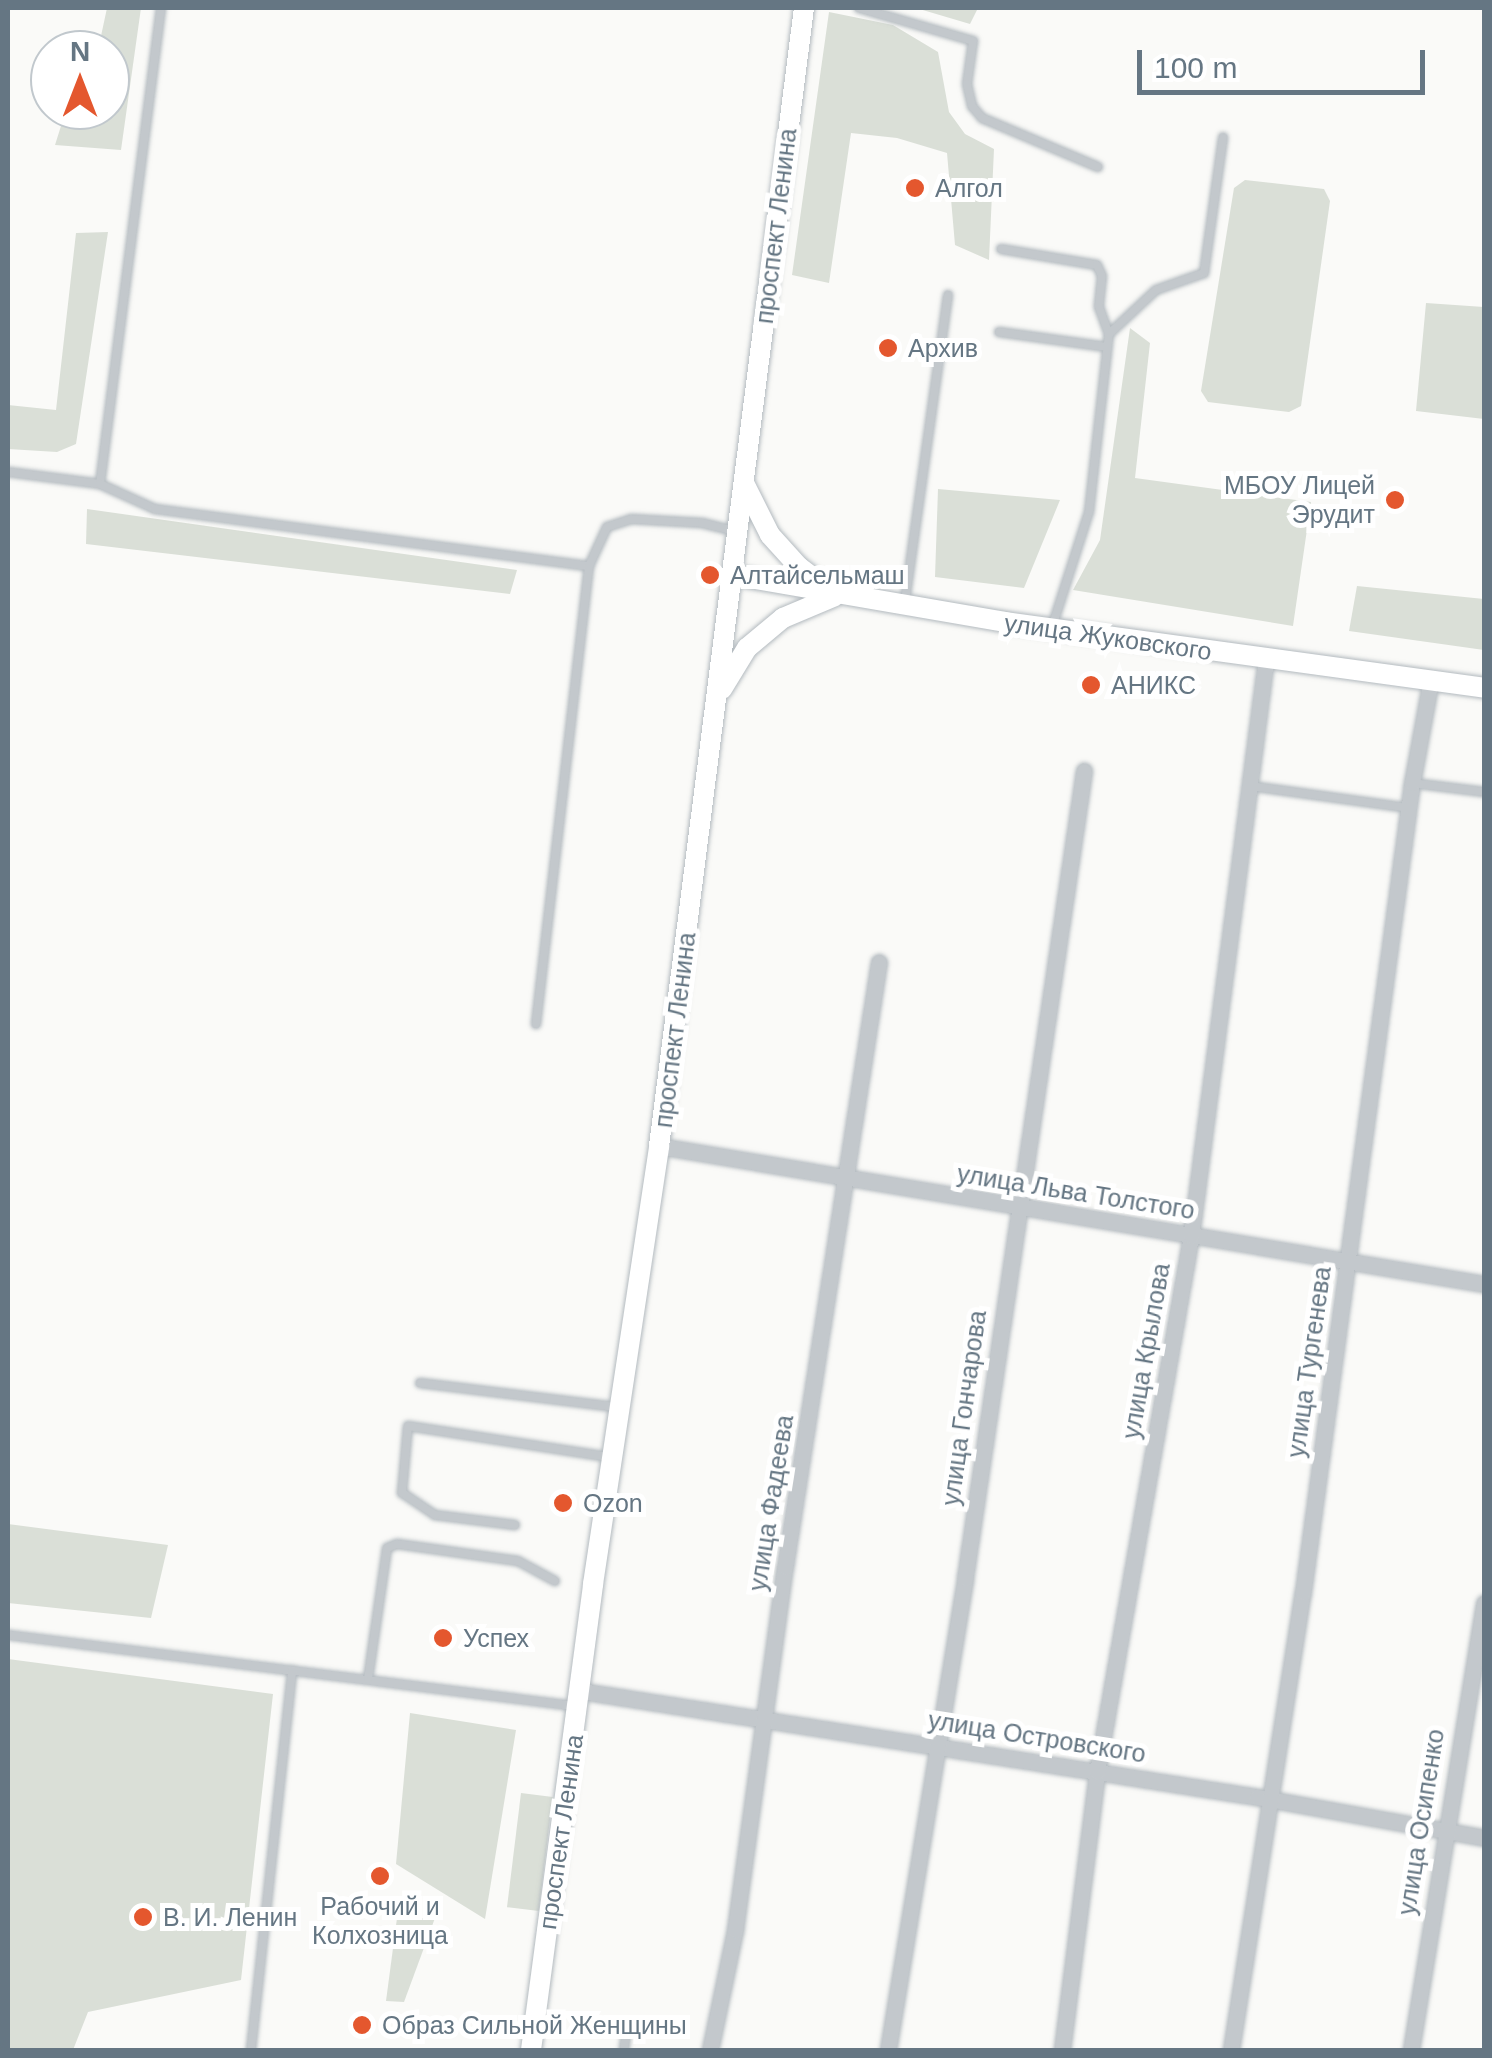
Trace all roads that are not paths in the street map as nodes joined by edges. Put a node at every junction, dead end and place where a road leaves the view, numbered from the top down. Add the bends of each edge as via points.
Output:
1 (161, 8) edge
2 (804, 8) edge
3 (861, 8) edge
4 (1223, 137) dead end
5 (1098, 167) dead end
6 (1001, 249) dead end
7 (948, 295) dead end
8 (999, 332) dead end
9 (1109, 334) junction
10 (1108, 347) junction
11 (8, 472) edge
12 (743, 481) junction
13 (100, 484) junction
14 (737, 532) junction
15 (589, 566) junction
16 (734, 575) junction
17 (836, 596) junction
18 (904, 605) junction
19 (1051, 628) junction
20 (1266, 659) junction
21 (1431, 679) junction
22 (1484, 688) edge
23 (719, 694) junction
24 (1084, 771) dead end
25 (1412, 783) junction
26 (1249, 786) junction
27 (1484, 792) edge
28 (1408, 808) junction
29 (879, 962) dead end
30 (536, 1024) dead end
31 (660, 1146) junction
32 (847, 1180) junction
33 (1016, 1208) junction
34 (1191, 1236) junction
35 (1348, 1262) junction
36 (1484, 1284) edge
37 (420, 1383) dead end
38 (621, 1408) junction
39 (614, 1458) junction
40 (515, 1524) dead end
41 (555, 1582) dead end
42 (1484, 1602) edge
43 (8, 1635) edge
44 (292, 1670) junction
45 (368, 1679) junction
46 (580, 1699) junction
47 (767, 1720) junction
48 (938, 1747) junction
49 (1097, 1772) junction
50 (1270, 1800) junction
51 (1444, 1832) junction
52 (1484, 1838) edge
53 (627, 2027) dead end
54 (251, 2050) edge
55 (531, 2050) edge
56 (624, 2050) edge
57 (710, 2050) edge
58 (888, 2050) edge
59 (1062, 2050) edge
60 (1231, 2050) edge
61 (1411, 2050) edge

1 - 13 lane
2 - 12 street, проспект Ленина
3 - 5 lane via 973,41 968,84 982,118
4 - 9 lane via 1204,273 1156,290
6 - 9 lane via 1096,265 1102,276 1099,308
7 - 18 lane
8 - 10 lane
9 - 10 lane
10 - 19 lane via 1089,512
11 - 13 lane
12 - 14 street, проспект Ленина
12 - 17 street via 770,535
13 - 15 lane via 155,509
14 - 15 lane via 630,519 607,527
14 - 16 street, проспект Ленина
15 - 30 lane
16 - 17 street, улица Жуковского
16 - 23 street, проспект Ленина
17 - 18 street, улица Жуковского
17 - 23 street via 783,618 748,648
18 - 19 street, улица Жуковского
19 - 20 street, улица Жуковского
20 - 21 street, улица Жуковского
20 - 26 street, улица Крылова
21 - 22 street, улица Жуковского
21 - 25 street, улица Тургенева
23 - 31 street, проспект Ленина
24 - 33 street, улица Гончарова
25 - 27 lane
25 - 28 street, улица Тургенева
26 - 28 lane
26 - 34 street, улица Крылова
28 - 35 street, улица Тургенева
29 - 32 street, улица Фадеева
31 - 32 street, улица Льва Толстого
31 - 38 street, проспект Ленина
32 - 33 street, улица Льва Толстого
32 - 47 street, улица Фадеева
33 - 34 street, улица Льва Толстого
33 - 48 street, улица Гончарова
34 - 35 street, улица Льва Толстого
34 - 49 street, улица Крылова
35 - 36 street, улица Льва Толстого
35 - 50 street, улица Тургенева
37 - 38 lane
38 - 39 street, проспект Ленина
39 - 40 lane via 408,1426 402,1493 434,1515
39 - 46 street, проспект Ленина
41 - 45 lane via 518,1561 397,1544 386,1548
42 - 51 street, улица Осипенко
43 - 44 lane
44 - 45 lane
44 - 54 lane
45 - 46 lane
46 - 47 street, улица Островского
46 - 55 street, проспект Ленина
47 - 48 street, улица Островского
47 - 57 street, улица Фадеева
48 - 49 street, улица Островского
48 - 58 street, улица Гончарова
49 - 50 street, улица Островского
49 - 59 street, улица Крылова
50 - 51 street, улица Островского
50 - 60 street, улица Тургенева
51 - 52 street, улица Островского
51 - 61 street, улица Осипенко
53 - 56 lane

